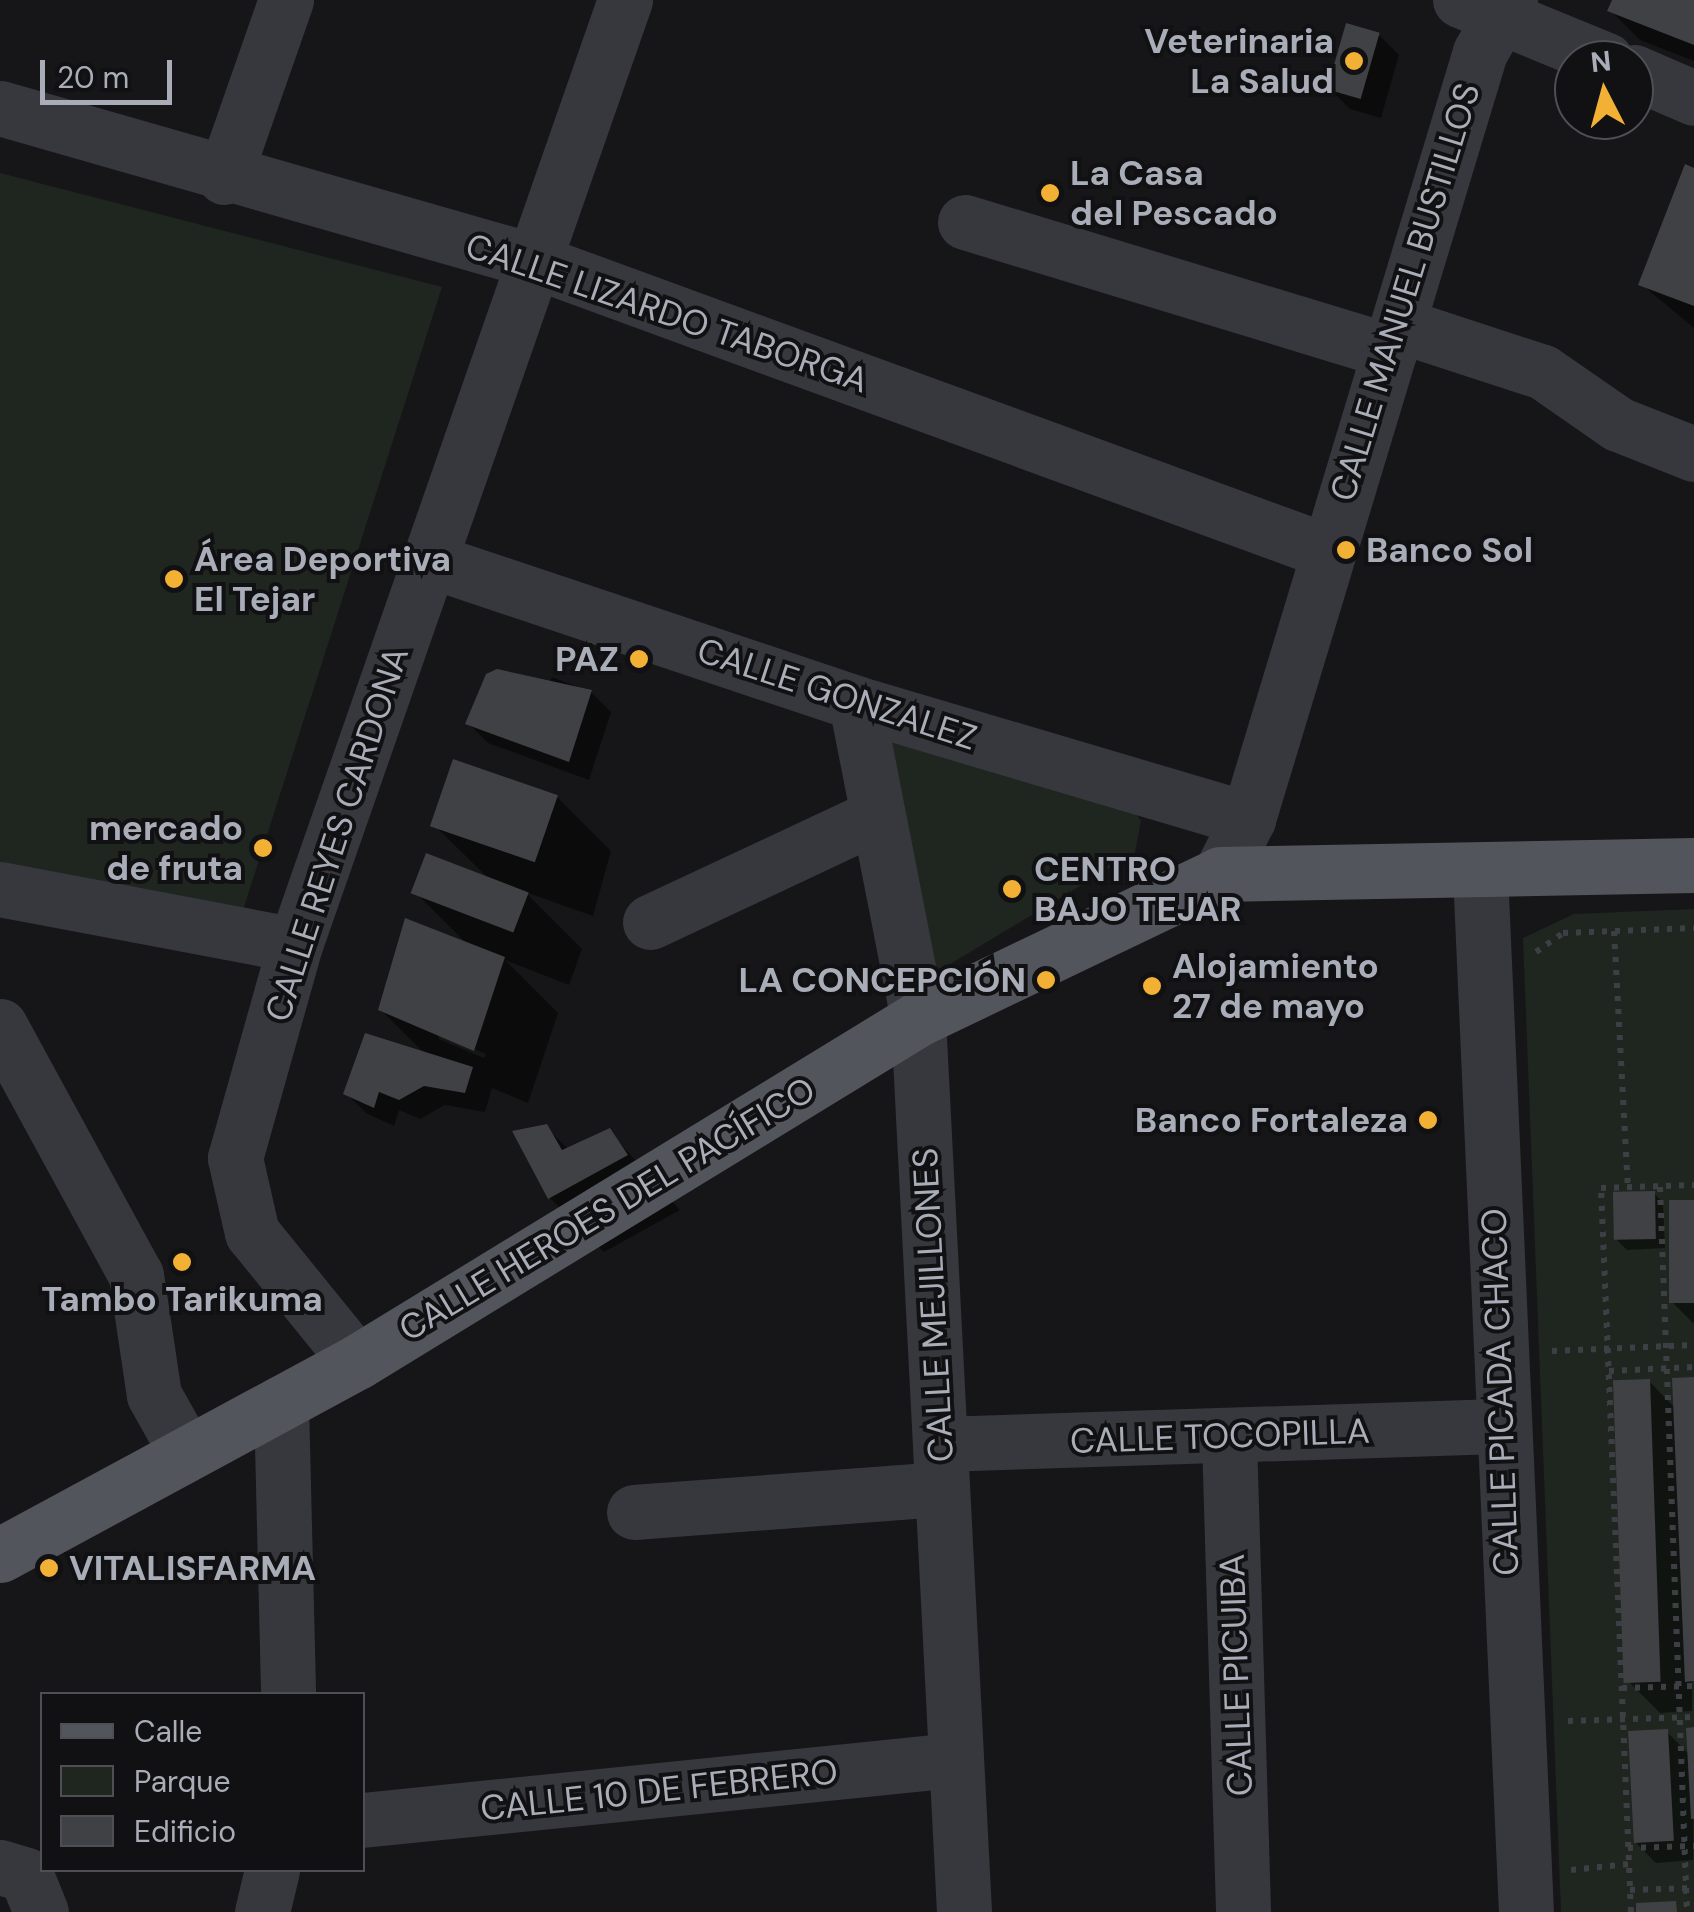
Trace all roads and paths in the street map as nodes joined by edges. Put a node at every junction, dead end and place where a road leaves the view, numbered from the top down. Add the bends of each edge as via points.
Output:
1 (286, 0) edge
2 (625, 0) edge
3 (1490, 5) edge
4 (1564, 40) edge
5 (1654, 81) edge
6 (1694, 98) edge
7 (0, 108) edge
8 (224, 177) junction
9 (965, 222) dead end
10 (534, 260) junction
11 (1394, 338) junction
12 (1694, 454) edge
13 (1324, 550) junction
14 (429, 560) junction
15 (856, 703) junction
16 (876, 816) junction
17 (1248, 819) junction
18 (1694, 866) edge
19 (1480, 872) junction
20 (1220, 874) junction
21 (0, 889) edge
22 (650, 922) dead end
23 (1694, 928) edge
24 (1614, 931) junction
25 (296, 945) junction
26 (1536, 966) dead end
27 (918, 1019) junction
28 (0, 1026) edge
29 (1694, 1185) edge
30 (1660, 1186) junction
31 (1628, 1187) junction
32 (1552, 1332) dead end
33 (1694, 1345) edge
34 (1666, 1346) junction
35 (1608, 1349) junction
36 (1552, 1351) junction
37 (356, 1362) junction
38 (1694, 1367) edge
39 (1667, 1368) junction
40 (1553, 1370) dead end
41 (1609, 1371) junction
42 (281, 1403) junction
43 (1499, 1426) junction
44 (1229, 1438) junction
45 (186, 1452) junction
46 (941, 1466) junction
47 (634, 1512) dead end
48 (0, 1555) edge
49 (1694, 1686) edge
50 (1679, 1687) junction
51 (1622, 1688) junction
52 (288, 1692) edge
53 (1567, 1702) dead end
54 (1679, 1718) junction
55 (1694, 1718) edge
56 (1624, 1719) junction
57 (1568, 1722) junction
58 (1568, 1740) dead end
59 (954, 1760) junction
60 (365, 1820) edge
61 (1684, 1846) junction
62 (1694, 1846) edge
63 (1628, 1848) junction
64 (1574, 1851) dead end
65 (0, 1868) edge
66 (272, 1872) edge
67 (1575, 1884) dead end
68 (1690, 1888) edge
69 (1630, 1890) junction
70 (41, 1912) edge
71 (262, 1912) edge
72 (964, 1912) edge
73 (1243, 1912) edge
74 (1526, 1912) edge
75 (1631, 1912) edge
76 (1687, 1912) edge

1 - 8 street
2 - 10 street, CALLE REYES CARDONA
3 - 4 street
3 - 11 street, CALLE MANUEL BUSTILLOS
5 - 6 street
7 - 8 street, CALLE LIZARDO TABORGA
8 - 10 street, CALLE LIZARDO TABORGA
9 - 11 street
10 - 13 street, CALLE LIZARDO TABORGA
10 - 14 street, CALLE REYES CARDONA
11 - 12 street via 1544,372 1618,424
11 - 13 street, CALLE MANUEL BUSTILLOS
13 - 17 street, CALLE MANUEL BUSTILLOS
14 - 15 street, CALLE GONZALEZ
14 - 25 street, CALLE REYES CARDONA
15 - 16 street, CALLE MEJILLONES
15 - 17 street, CALLE GONZALEZ
16 - 22 street
16 - 27 street, CALLE MEJILLONES
17 - 20 street, CALLE MANUEL BUSTILLOS
18 - 19 main road
19 - 20 main road
19 - 43 street, CALLE PICADA CHACO
20 - 27 main road, CALLE HEROES DEL PACÍFICO
21 - 25 street
23 - 24 path
24 - 26 path via 1563,934 1536,947
24 - 31 path
25 - 37 street, CALLE REYES CARDONA via 235,1158 252,1234
27 - 37 main road, CALLE HEROES DEL PACÍFICO
27 - 46 street, CALLE MEJILLONES
28 - 45 street via 136,1276 154,1395
29 - 30 path
30 - 31 path
30 - 34 path
31 - 35 path via 1601,1188
32 - 36 path
33 - 34 path
34 - 35 path
34 - 39 path
35 - 36 path
35 - 41 path
36 - 40 path
37 - 42 main road, CALLE HEROES DEL PACÍFICO
38 - 39 path
39 - 41 path
39 - 50 path
41 - 51 path
42 - 45 main road, CALLE HEROES DEL PACÍFICO
42 - 52 street
43 - 44 street, CALLE TOCOPILLA
43 - 74 street, CALLE PICADA CHACO
44 - 46 street, CALLE TOCOPILLA
44 - 73 street, CALLE PICUIBA
45 - 48 main road, CALLE HEROES DEL PACÍFICO
46 - 47 street, CALLE TOCOPILLA
46 - 59 street, CALLE MEJILLONES
49 - 50 path
50 - 51 path
50 - 54 path
51 - 56 path
53 - 57 path
54 - 55 path
54 - 56 path
54 - 61 path
56 - 57 path
56 - 63 path
57 - 58 path
59 - 60 street, CALLE 10 DE FEBRERO
59 - 72 street, CALLE MEJILLONES
61 - 62 path
61 - 63 path
61 - 68 path
63 - 69 path
64 - 67 path
65 - 70 street via 26,1875
66 - 71 street
68 - 69 path
68 - 76 path
69 - 75 path

